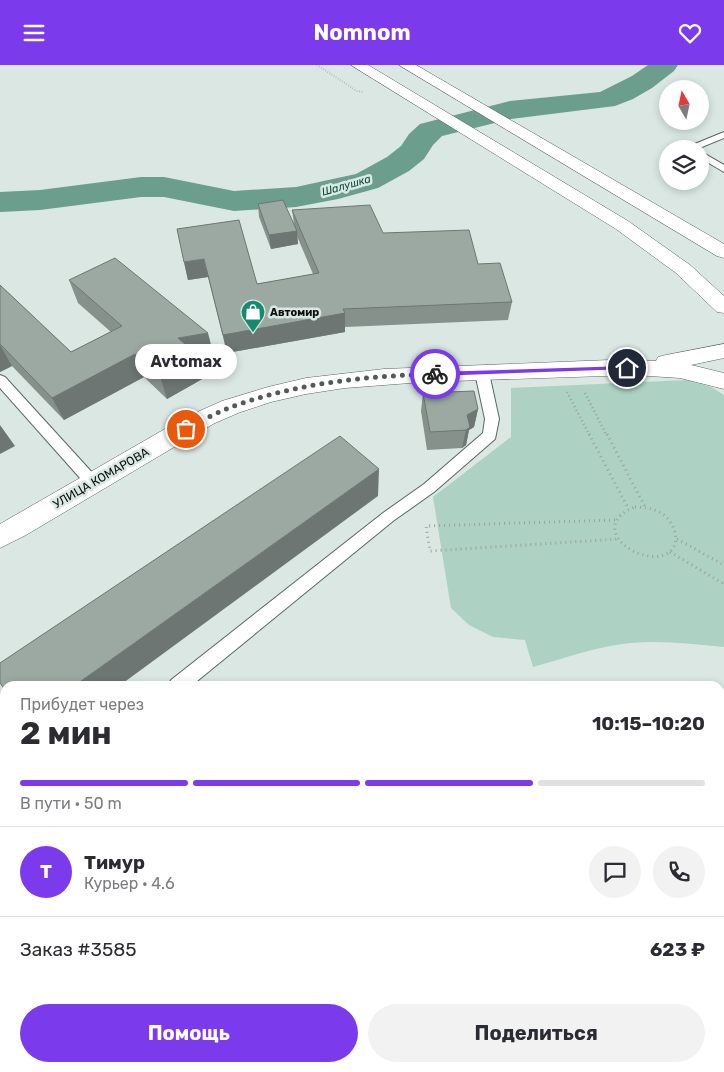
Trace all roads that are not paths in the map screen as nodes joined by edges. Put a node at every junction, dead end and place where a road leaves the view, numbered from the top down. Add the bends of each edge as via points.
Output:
1 (358, 65) edge
2 (406, 65) edge
3 (724, 135) edge
4 (709, 141) edge
5 (709, 160) edge
6 (724, 169) edge
7 (724, 252) edge
8 (724, 307) edge
9 (724, 351) edge
10 (645, 367) junction
11 (482, 373) junction
12 (0, 380) edge
13 (724, 381) edge
14 (93, 483) junction
15 (0, 537) edge
16 (183, 681) edge

1 - 8 main road via 652,245 699,282
2 - 7 main road
3 - 4 lane
5 - 6 lane
9 - 10 main road
10 - 11 main road, УЛИЦА КОМАРОВА
10 - 13 main road via 694,373
11 - 14 main road, УЛИЦА КОМАРОВА via 402,375 336,381 284,391 230,408 195,424
11 - 16 lane via 492,419 490,435 429,488 388,517
12 - 14 lane
14 - 15 main road, УЛИЦА КОМАРОВА

